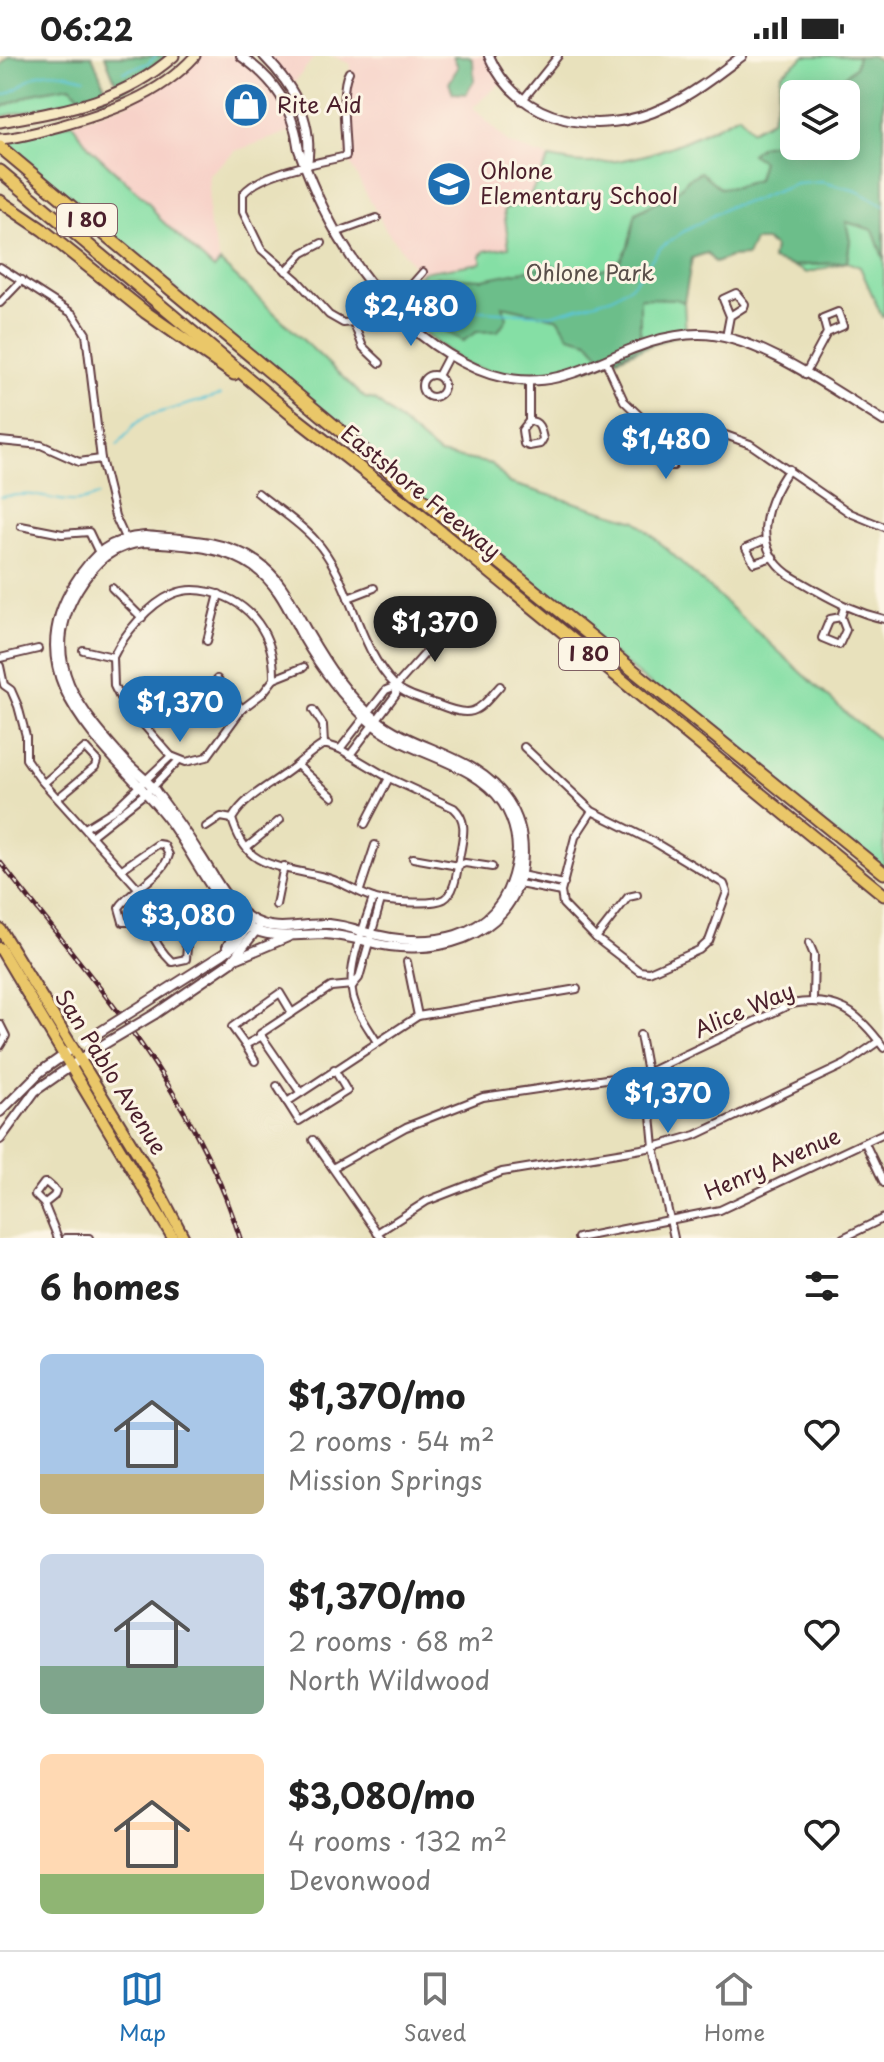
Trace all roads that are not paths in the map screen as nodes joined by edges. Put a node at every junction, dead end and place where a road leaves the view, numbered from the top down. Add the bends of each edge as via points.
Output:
1 (174, 56) edge
2 (195, 56) edge
3 (241, 56) edge
4 (264, 56) edge
5 (489, 56) edge
6 (558, 56) edge
7 (742, 56) edge
8 (349, 72) dead end
9 (522, 101) junction
10 (0, 122) edge
11 (0, 139) edge
12 (0, 147) edge
13 (307, 166) junction
14 (5, 175) edge
15 (0, 201) edge
16 (377, 218) dead end
17 (338, 232) junction
18 (322, 243) dead end
19 (0, 267) edge
20 (286, 271) junction
21 (423, 272) dead end
22 (22, 280) junction
23 (0, 303) edge
24 (387, 305) junction
25 (730, 316) dead end
26 (354, 324) junction
27 (827, 333) dead end
28 (726, 337) junction
29 (449, 355) junction
30 (606, 362) junction
31 (380, 363) dead end
32 (439, 374) dead end
33 (805, 374) junction
34 (529, 381) junction
35 (292, 415) junction
36 (529, 421) dead end
37 (884, 421) edge
38 (669, 429) junction
39 (0, 441) edge
40 (668, 442) dead end
41 (101, 459) junction
42 (789, 469) junction
43 (258, 493) dead end
44 (21, 526) dead end
45 (884, 527) edge
46 (126, 540) junction
47 (765, 540) junction
48 (99, 553) junction
49 (773, 557) junction
50 (112, 588) dead end
51 (374, 588) dead end
52 (219, 594) junction
53 (348, 598) junction
54 (844, 607) junction
55 (841, 617) junction
56 (142, 618) junction
57 (884, 619) edge
58 (453, 622) dead end
59 (207, 641) dead end
60 (38, 649) dead end
61 (83, 650) dead end
62 (113, 657) junction
63 (0, 658) edge
64 (0, 666) edge
65 (304, 667) dead end
66 (217, 679) dead end
67 (274, 679) junction
68 (396, 686) junction
69 (500, 686) dead end
70 (3, 687) edge
71 (176, 694) dead end
72 (242, 709) junction
73 (313, 710) dead end
74 (370, 718) junction
75 (144, 725) junction
76 (324, 744) junction
77 (524, 747) dead end
78 (340, 749) junction
79 (350, 755) junction
80 (174, 758) junction
81 (297, 765) junction
82 (389, 778) junction
83 (44, 783) junction
84 (146, 787) junction
85 (333, 797) dead end
86 (58, 798) junction
87 (592, 811) junction
88 (232, 819) junction
89 (280, 820) dead end
90 (365, 824) dead end
91 (206, 827) dead end
92 (85, 828) junction
93 (91, 836) junction
94 (375, 845) dead end
95 (247, 847) junction
96 (413, 858) dead end
97 (284, 866) junction
98 (458, 866) junction
99 (492, 867) dead end
100 (122, 869) junction
101 (884, 873) edge
102 (516, 879) junction
103 (564, 884) junction
104 (138, 888) junction
105 (360, 890) junction
106 (561, 892) junction
107 (637, 895) dead end
108 (884, 895) edge
109 (373, 898) junction
110 (381, 900) junction
111 (276, 905) dead end
112 (228, 910) junction
113 (144, 912) junction
114 (255, 925) junction
115 (0, 929) edge
116 (290, 936) junction
117 (366, 937) junction
118 (596, 938) junction
119 (809, 943) dead end
120 (0, 948) edge
121 (223, 954) junction
122 (233, 960) junction
123 (407, 962) dead end
124 (353, 985) junction
125 (577, 989) dead end
126 (813, 1000) junction
127 (292, 1013) junction
128 (418, 1016) junction
129 (0, 1024) edge
130 (640, 1035) dead end
131 (262, 1036) junction
132 (879, 1041) junction
133 (377, 1042) junction
134 (245, 1045) junction
135 (0, 1046) edge
136 (884, 1048) edge
137 (68, 1052) junction
138 (255, 1061) dead end
139 (75, 1063) junction
140 (334, 1069) junction
141 (647, 1073) junction
142 (277, 1086) dead end
143 (300, 1092) junction
144 (287, 1102) junction
145 (0, 1112) edge
146 (884, 1133) edge
147 (0, 1139) edge
148 (313, 1140) dead end
149 (865, 1143) junction
150 (654, 1147) junction
151 (334, 1167) junction
152 (884, 1183) edge
153 (44, 1204) dead end
154 (884, 1218) edge
155 (672, 1221) junction
156 (379, 1235) edge
157 (58, 1238) edge
158 (66, 1238) edge
159 (89, 1238) edge
160 (173, 1238) edge
161 (184, 1238) edge
162 (578, 1238) edge
163 (674, 1238) edge
164 (843, 1238) edge

1 - 10 main road via 120,93
2 - 11 main road via 134,101
3 - 13 street via 279,91
4 - 13 street via 301,106 310,149
5 - 9 street
6 - 9 street
7 - 9 street via 703,87 634,117 574,122
8 - 13 street via 346,156
12 - 101 highway, Eastshore Freeway / I 80 via 457,528
13 - 17 street
13 - 20 street via 252,185 242,199 256,242
14 - 35 highway, Eastshore Freeway / I 80
15 - 35 highway
16 - 17 street
17 - 24 street
18 - 20 street
19 - 22 street
20 - 26 street via 329,315
21 - 24 street
22 - 23 street
22 - 41 street via 73,314 86,334
24 - 26 street
24 - 29 street
25 - 28 street
26 - 31 street via 363,347
27 - 33 street
28 - 30 street via 674,336
28 - 33 street
29 - 32 street
29 - 34 street via 486,372
30 - 34 street
30 - 38 street via 631,411
33 - 37 street
34 - 36 street
35 - 108 highway, Eastshore Freeway / I 80
38 - 40 street
38 - 42 street via 712,430 750,444
39 - 41 street via 41,445 79,462
41 - 46 street
42 - 45 street via 850,513
42 - 47 street via 769,500
43 - 53 street via 315,539
44 - 48 street via 62,534 89,532
46 - 48 street
46 - 74 street via 145,536 222,545 258,562 282,586 320,653
46 - 84 street via 90,571 71,601 64,620 62,665 80,709
47 - 49 street
47 - 49 street via 746,548 754,563
48 - 84 street via 85,567 58,618 56,666 75,712
49 - 54 street via 786,573
50 - 56 street
51 - 53 street
52 - 56 street via 173,593
52 - 59 street
52 - 67 street via 244,606 260,623 275,661
53 - 68 street via 372,651
54 - 55 street
54 - 57 street
55 - 55 street via 830,619 822,638 839,645 846,630
56 - 62 street
58 - 68 street
60 - 63 street
61 - 62 street
62 - 75 street via 114,686
64 - 70 street
65 - 67 street
66 - 72 street
67 - 72 street
68 - 69 street via 467,714 479,710
68 - 74 street via 396,694
70 - 83 street via 11,690 18,706 26,759
71 - 75 street
72 - 80 street via 207,757
73 - 76 street via 323,725
74 - 78 street
74 - 79 street
74 - 102 street via 472,768 506,797 523,838
75 - 80 street
76 - 78 street
76 - 81 street
77 - 87 street
78 - 79 street
79 - 82 street
80 - 84 street
81 - 85 street
81 - 88 street via 241,804
82 - 90 street
82 - 98 street via 461,814
83 - 86 street
83 - 86 street via 85,748 97,761 95,767
84 - 92 street
84 - 93 street
84 - 112 street
84 - 114 street via 233,906
86 - 92 street
87 - 103 street via 575,837
87 - 118 street via 654,842 724,884 727,892 709,941 649,972 639,971
88 - 91 street via 221,817
88 - 95 street
89 - 95 street
92 - 93 street
93 - 100 street
94 - 105 street
95 - 97 street via 264,861
96 - 98 street
97 - 105 street
97 - 111 street
98 - 99 street
98 - 110 street via 445,899
100 - 104 street
100 - 104 street via 164,845 167,862
102 - 103 street
102 - 106 street
102 - 117 street via 505,909 486,928 458,942 393,948
103 - 106 street
104 - 113 street
104 - 113 street via 119,908 123,922
105 - 109 street
106 - 118 street via 563,904
107 - 118 street via 628,897
109 - 110 street
109 - 117 street
110 - 117 street
112 - 114 street
112 - 121 street via 233,935
113 - 113 street via 166,915 187,947 186,959 172,962 166,957
114 - 116 street
114 - 117 street via 337,925
114 - 121 street
114 - 122 street
115 - 137 main road, San Pablo Avenue
116 - 117 street
116 - 122 street
117 - 124 street via 351,976
119 - 126 street via 814,955
120 - 137 main road, San Pablo Avenue
121 - 137 street, bridge
122 - 139 street, bridge
123 - 128 street
124 - 127 street via 331,987
124 - 133 street via 361,1016
125 - 128 street
126 - 132 street, Alice Way via 859,1016
126 - 141 street, Alice Way via 791,1004
127 - 131 street
127 - 134 street via 280,993 232,1027
128 - 133 street
129 - 135 street via 6,1036
130 - 141 street
131 - 134 street
131 - 143 street
132 - 136 street, Alice Way
132 - 150 street via 846,1064 696,1135
133 - 140 street
134 - 138 street
137 - 139 main road, San Pablo Avenue
137 - 145 street
139 - 147 street via 35,1091
139 - 160 main road, San Pablo Avenue
139 - 161 main road, San Pablo Avenue via 150,1174
140 - 143 street
140 - 144 street via 347,1091 299,1121
141 - 150 street
141 - 151 street, Alice Way via 483,1097 406,1127
142 - 144 street
143 - 144 street
146 - 149 street, Henry Avenue
148 - 151 street
149 - 152 street
149 - 155 street, Henry Avenue via 720,1210
150 - 155 street
150 - 156 street via 502,1172 427,1201
151 - 156 street
153 - 157 street
154 - 164 street
155 - 162 street, Henry Avenue
155 - 163 street
158 - 159 street

